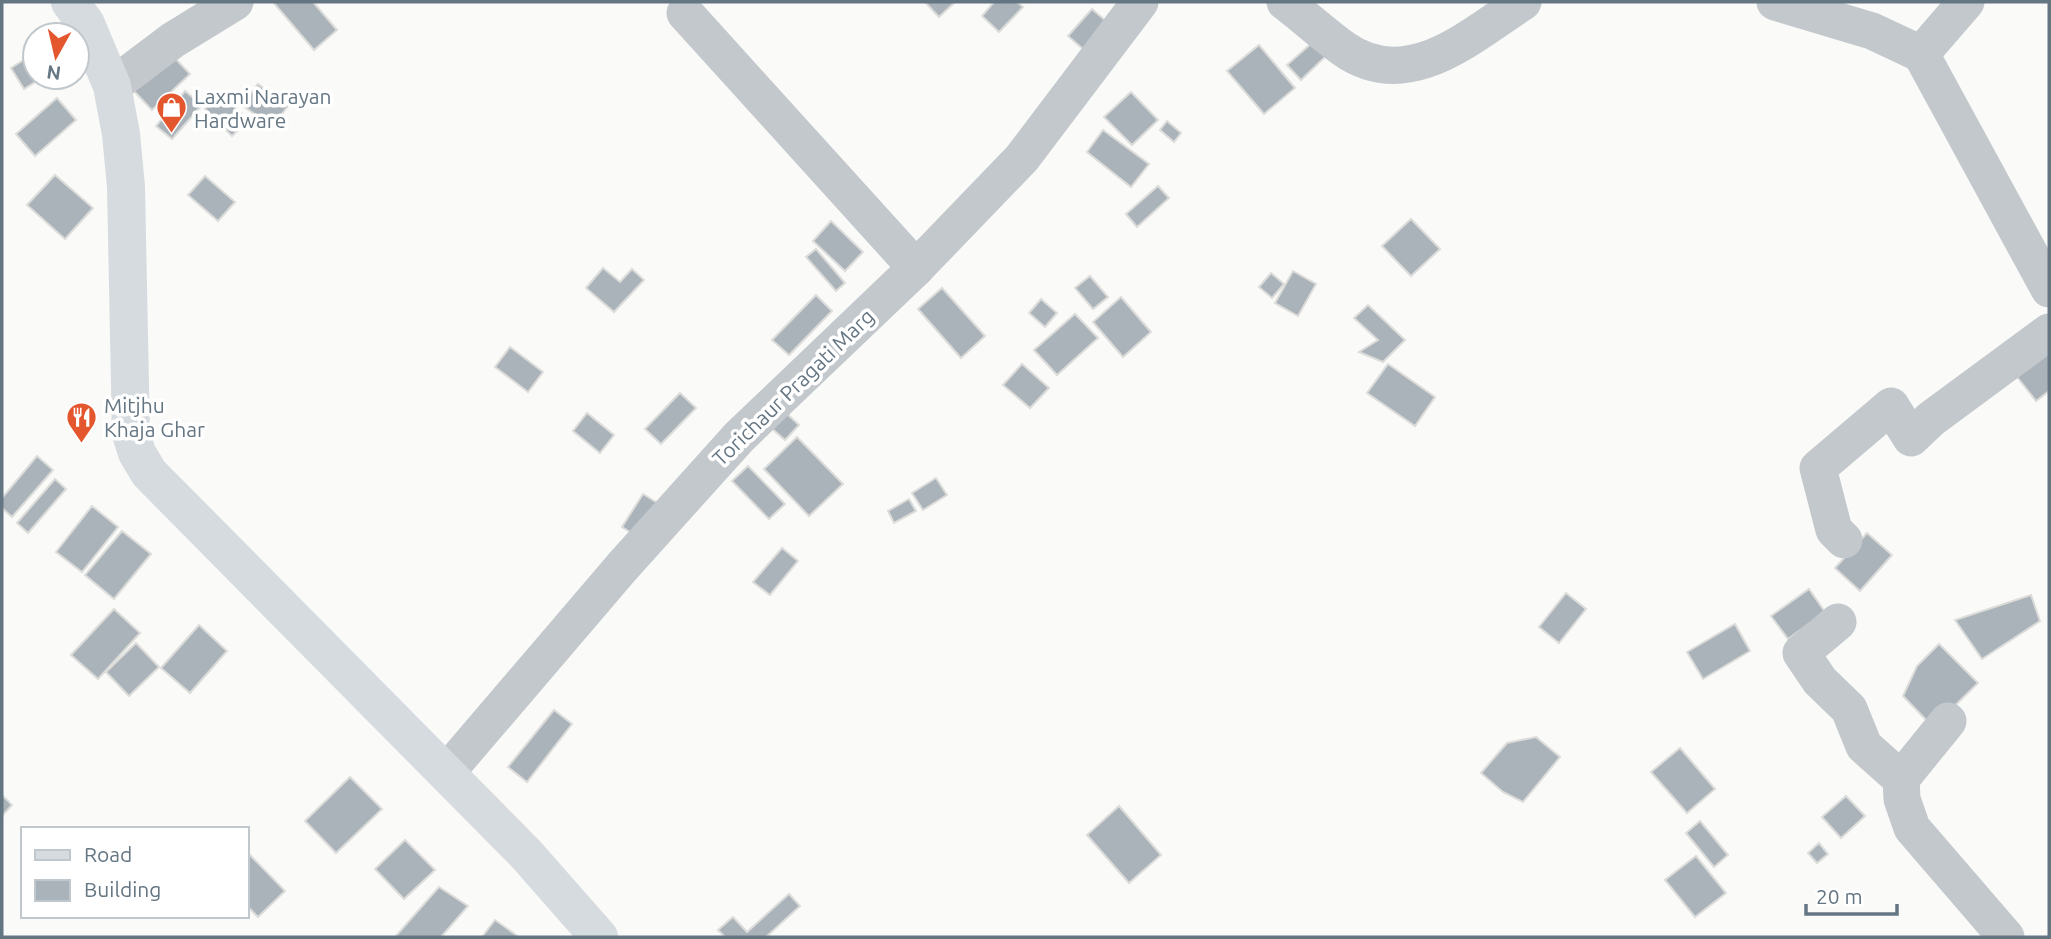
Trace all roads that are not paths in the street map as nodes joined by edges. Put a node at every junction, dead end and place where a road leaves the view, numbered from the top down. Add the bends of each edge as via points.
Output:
1 (70, 2) edge
2 (235, 2) edge
3 (1140, 2) edge
4 (1285, 2) edge
5 (1523, 2) edge
6 (1776, 2) edge
7 (1966, 2) edge
8 (682, 5) edge
9 (1921, 54) junction
10 (112, 86) junction
11 (916, 268) junction
12 (2049, 289) edge
13 (2049, 332) edge
14 (1844, 540) dead end
15 (1838, 622) dead end
16 (1948, 721) dead end
17 (446, 773) junction
18 (1901, 779) junction
19 (598, 937) edge
20 (2006, 937) edge

1 - 10 main road via 86,24
2 - 10 street via 173,40
3 - 11 street, Torichaur Pragati Marg via 1022,158
4 - 5 street via 1346,51 1373,63 1403,67 1434,58
6 - 9 street via 1872,31
7 - 9 street
8 - 11 street
9 - 12 street
10 - 17 main road via 126,187 131,434 137,453 149,473
11 - 17 street, Torichaur Pragati Marg via 738,437
13 - 14 street via 1910,438 1891,406 1818,468 1834,530
15 - 18 street via 1801,653 1820,681 1849,709 1864,746
16 - 18 street
17 - 19 main road via 526,853
18 - 20 street via 1912,828

